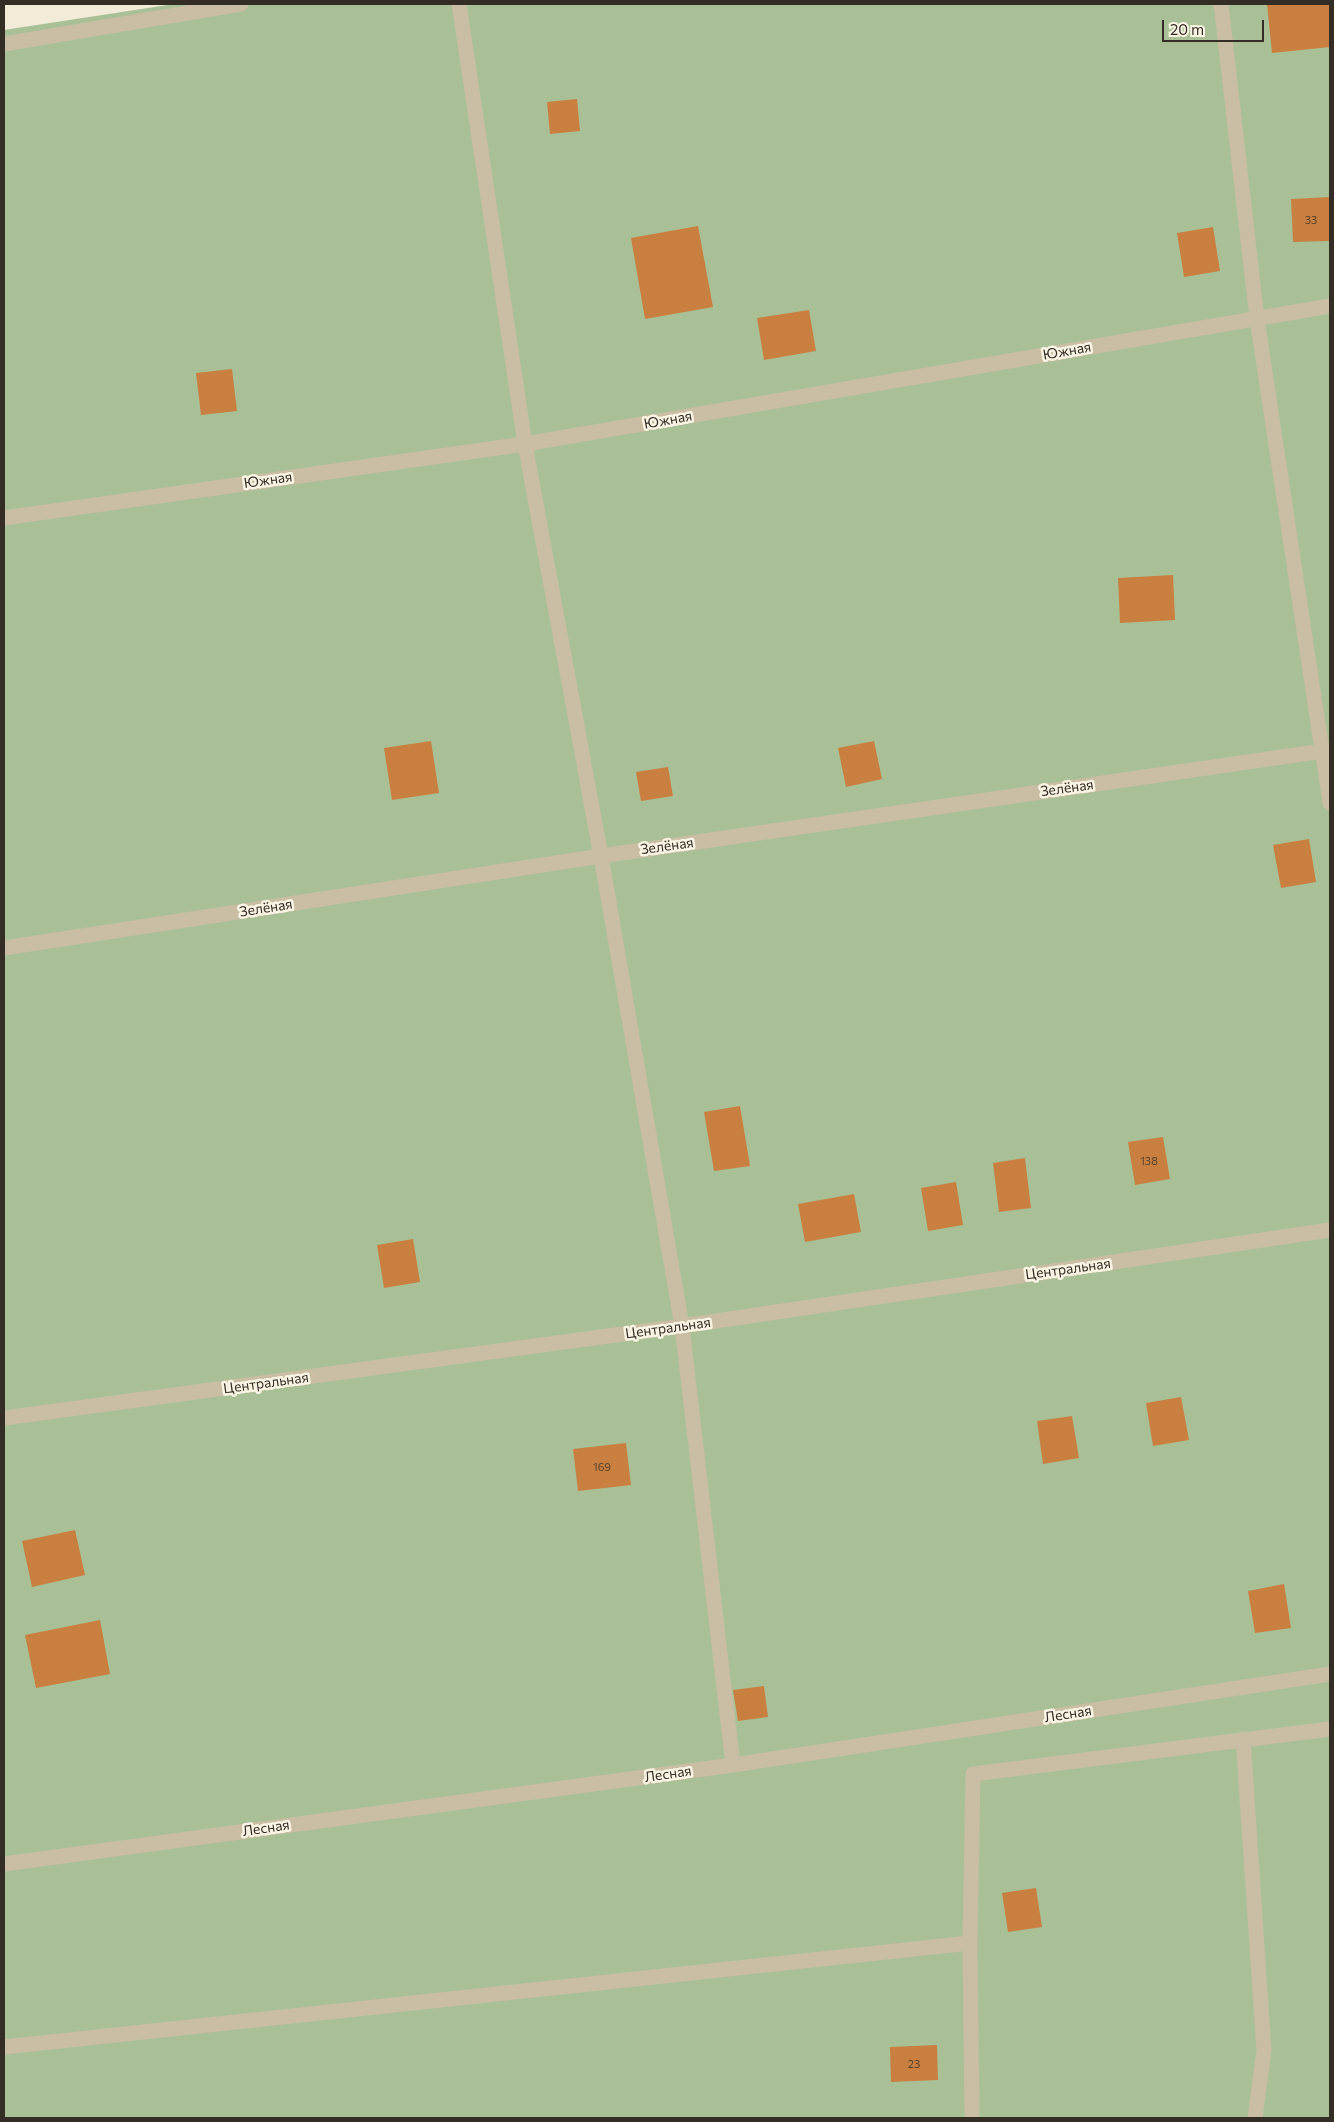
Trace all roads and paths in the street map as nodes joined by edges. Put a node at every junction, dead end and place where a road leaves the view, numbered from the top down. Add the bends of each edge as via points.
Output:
1 (241, 4) edge
2 (459, 4) edge
3 (1221, 4) edge
4 (4, 44) edge
5 (1330, 306) edge
6 (1257, 319) junction
7 (526, 444) junction
8 (4, 518) edge
9 (1327, 751) edge
10 (1330, 803) edge
11 (601, 856) junction
12 (4, 948) edge
13 (1330, 1230) edge
14 (682, 1326) junction
15 (4, 1418) edge
16 (1330, 1674) edge
17 (1330, 1729) edge
18 (1243, 1739) junction
19 (734, 1765) junction
20 (4, 1864) edge
21 (970, 1943) junction
22 (4, 2047) edge
23 (972, 2118) edge
24 (1255, 2118) edge

1 - 4 lane
2 - 7 lane
3 - 6 lane
5 - 6 lane, Южная
6 - 7 lane, Южная
6 - 9 lane
7 - 8 lane, Южная
7 - 11 lane
9 - 10 lane
9 - 11 lane, Зелёная
11 - 12 lane, Зелёная
11 - 14 lane
13 - 14 lane, Центральная
14 - 15 lane, Центральная
14 - 19 lane
16 - 19 lane, Лесная
17 - 18 lane
18 - 21 lane via 973,1774
18 - 24 lane via 1264,2050
19 - 20 lane, Лесная
21 - 22 lane
21 - 23 lane

